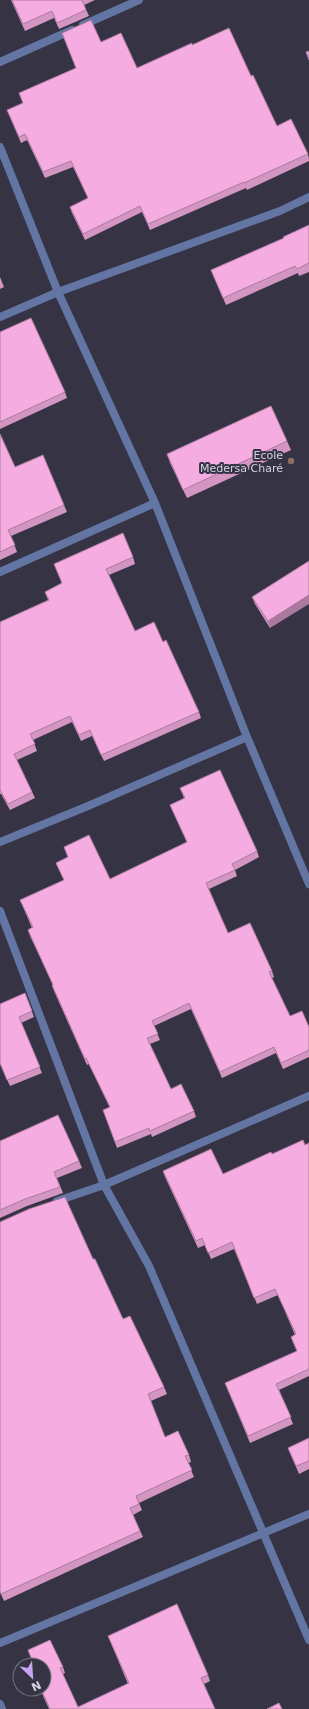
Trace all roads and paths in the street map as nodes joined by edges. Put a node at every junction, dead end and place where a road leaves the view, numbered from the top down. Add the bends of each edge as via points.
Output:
1 (138, 0) edge
2 (0, 62) edge
3 (0, 147) edge
4 (309, 197) edge
5 (58, 292) junction
6 (0, 317) edge
7 (155, 503) junction
8 (0, 572) edge
9 (247, 737) junction
10 (0, 842) edge
11 (309, 884) edge
12 (0, 911) edge
13 (309, 1096) edge
14 (104, 1185) junction
15 (52, 1203) edge
16 (309, 1514) edge
17 (263, 1534) junction
18 (309, 1640) edge
19 (0, 1643) edge
20 (0, 1704) edge
21 (2, 1709) edge

1 - 2 street
3 - 5 street
4 - 5 street via 280,211
5 - 6 street
5 - 7 street
7 - 8 street
7 - 9 street
9 - 10 street
9 - 11 street
12 - 14 street
13 - 14 street
14 - 15 street
14 - 17 street via 149,1266
16 - 17 street
17 - 18 street
17 - 19 street
20 - 21 street

